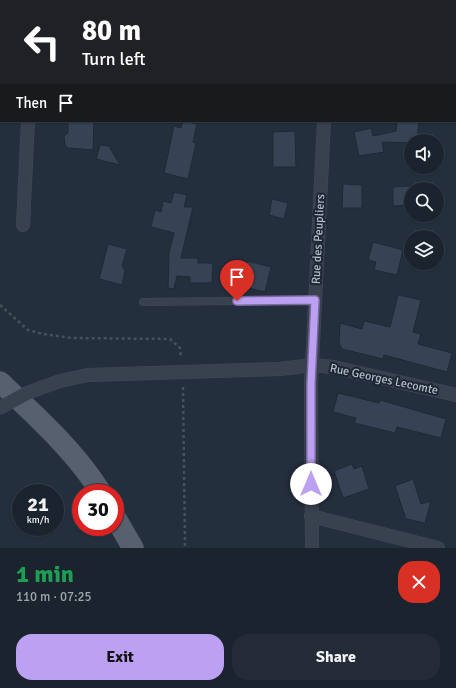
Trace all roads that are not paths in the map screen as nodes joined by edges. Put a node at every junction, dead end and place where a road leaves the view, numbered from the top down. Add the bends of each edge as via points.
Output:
1 (28, 122) edge
2 (324, 122) edge
3 (23, 225) dead end
4 (315, 300) junction
5 (142, 302) dead end
6 (312, 365) junction
7 (0, 382) edge
8 (456, 395) edge
9 (0, 408) edge
10 (96, 484) edge
11 (311, 516) junction
12 (124, 532) edge
13 (133, 548) edge
14 (312, 548) edge
15 (438, 548) edge

1 - 3 street
2 - 4 street, Rue des Peupliers
4 - 5 lane
4 - 6 street, Rue des Peupliers
6 - 8 street, Rue Georges Lecomte via 333,367
6 - 9 street, Rue Georges Lecomte, bridge via 280,369 88,375 60,381
6 - 11 street, Rue des Peupliers
7 - 10 main road via 42,422
11 - 14 street, Rue des Peupliers
11 - 15 street
12 - 13 main road

